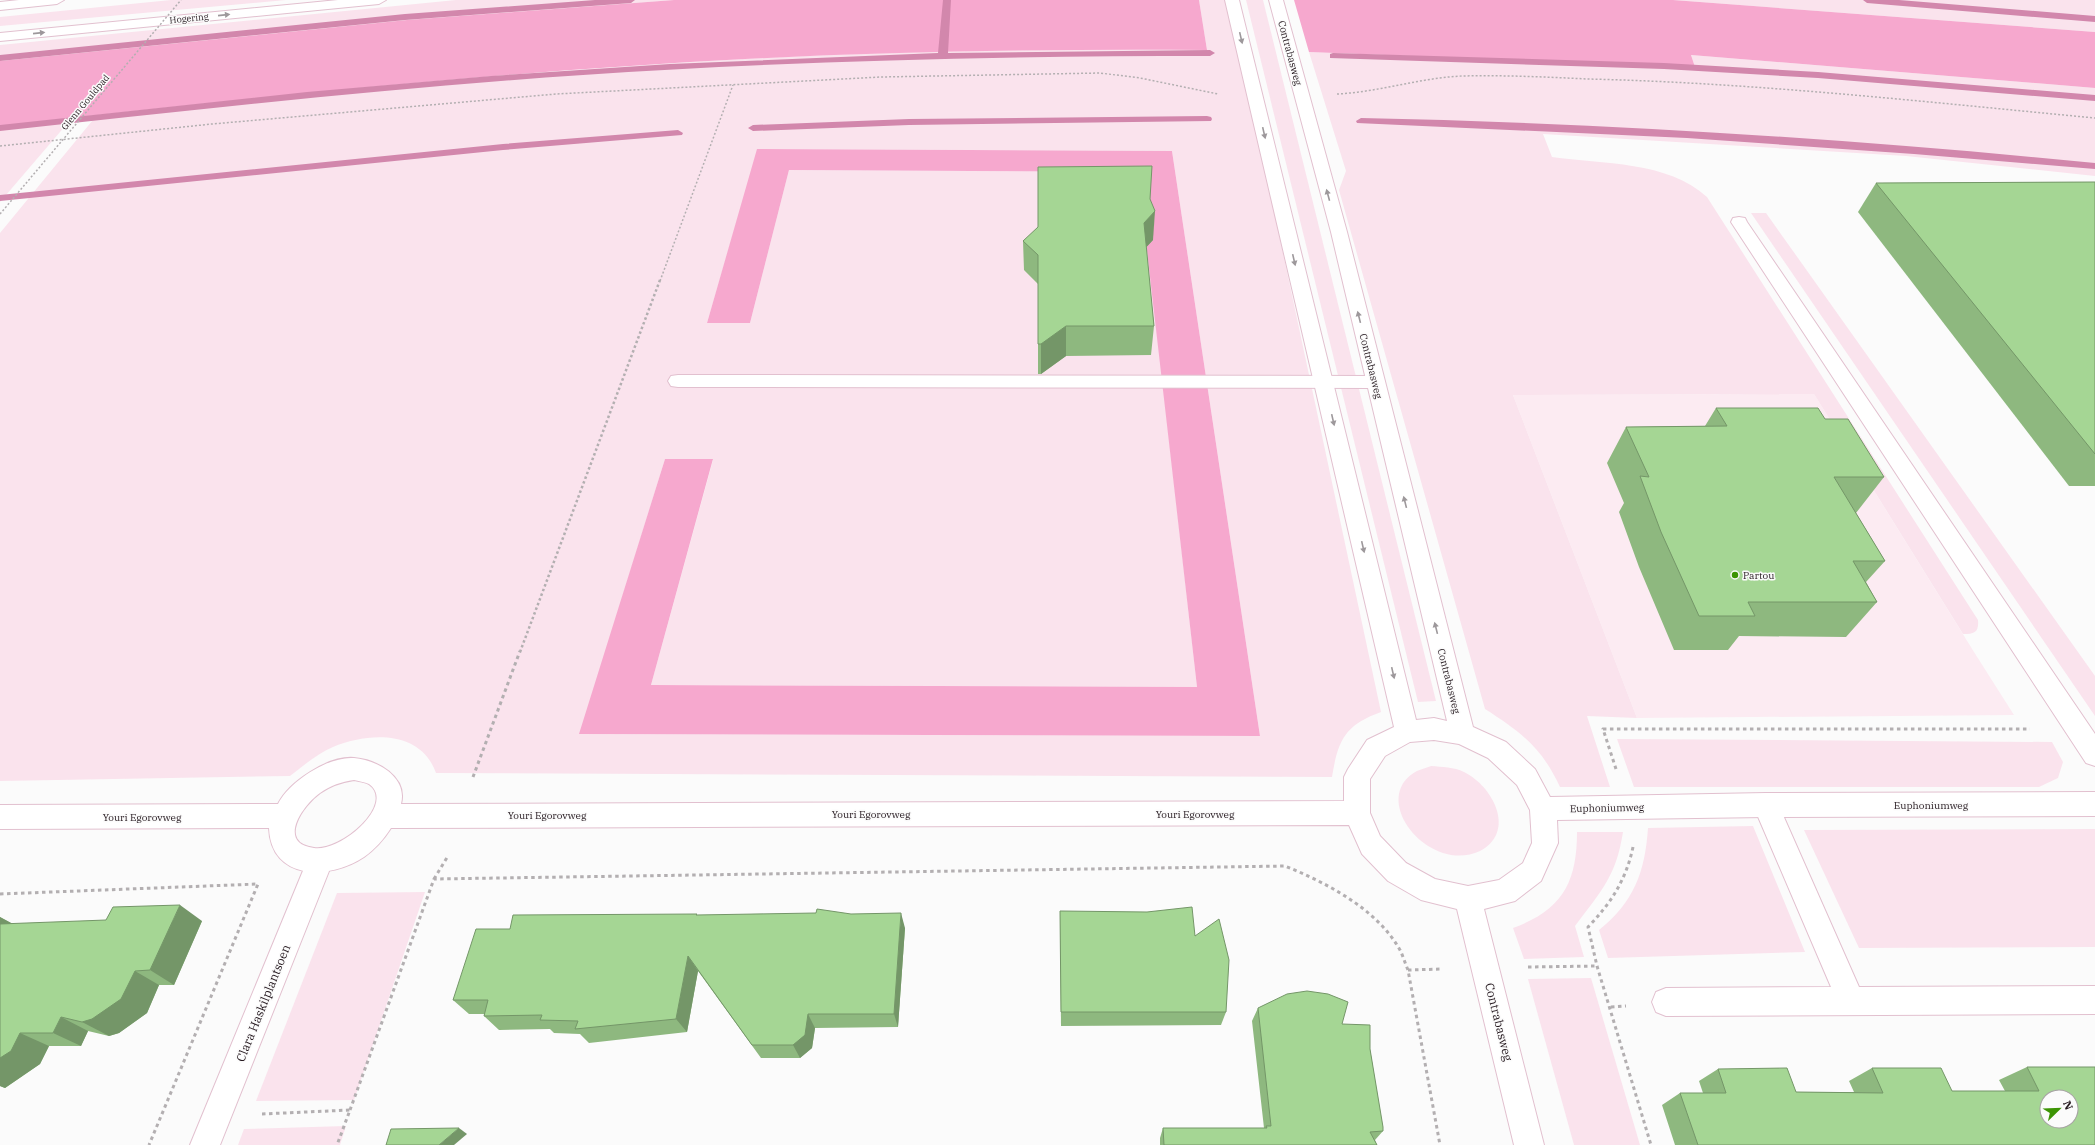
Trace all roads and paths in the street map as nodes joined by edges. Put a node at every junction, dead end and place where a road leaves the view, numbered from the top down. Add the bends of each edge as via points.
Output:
1 (57, 0) edge
2 (181, 0) edge
3 (379, 0) edge
4 (1232, 0) edge
5 (1276, 0) edge
6 (0, 6) edge
7 (0, 37) edge
8 (733, 84) junction
9 (1255, 95) junction
10 (1302, 95) junction
11 (2095, 118) edge
12 (0, 146) edge
13 (0, 214) edge
14 (1739, 222) dead end
15 (678, 381) dead end
16 (1324, 382) junction
17 (1375, 382) junction
18 (2037, 729) dead end
19 (1407, 732) junction
20 (1462, 734) junction
21 (2095, 755) edge
22 (1618, 776) dead end
23 (470, 785) dead end
24 (2095, 804) edge
25 (1766, 806) junction
26 (1543, 810) junction
27 (1357, 813) junction
28 (284, 816) junction
29 (385, 816) junction
30 (0, 817) edge
31 (1634, 842) dead end
32 (451, 852) dead end
33 (320, 861) junction
34 (434, 879) junction
35 (0, 894) edge
36 (1468, 899) junction
37 (2095, 1000) edge
38 (1851, 1001) junction
39 (1666, 1002) dead end
40 (350, 1110) junction
41 (217, 1115) junction
42 (149, 1145) edge
43 (205, 1145) edge
44 (337, 1145) edge
45 (1440, 1145) edge
46 (1529, 1145) edge
47 (1651, 1145) edge

1 - 6 main road
2 - 13 path, Glenn Gouldpad, bridge
7 -> 3 main road, Hogering
4 -> 9 main road
5 - 10 main road, Contrabasweg
8 - 9 path via 889,77 1100,73 1140,78 1204,92
8 - 12 path via 524,97
8 - 23 path
9 -> 16 main road
10 - 11 path via 1348,94 1413,80 1444,77 1628,79 1760,86
17 -> 10 main road, Contrabasweg
14 - 21 main road
15 - 16 main road
16 - 17 main road
16 -> 19 main road
20 -> 17 main road, Contrabasweg
18 - 22 path via 1603,729
19 - 20 main road via 1434,729
19 - 27 main road via 1376,748 1357,777
20 - 26 main road via 1497,750 1509,761 1526,777
24 - 25 main road, Euphoniumweg
25 - 26 main road, Euphoniumweg
25 - 38 main road
26 - 36 main road via 1545,843 1532,872 1505,892
27 - 29 main road, Youri Egorovweg
27 - 36 main road via 1371,844 1397,872 1431,891
28 - 29 main road via 308,786 331,774 354,769 375,773 387,786 388,805
28 - 30 main road, Youri Egorovweg
28 - 33 main road via 281,825 287,849 301,858
29 - 33 main road via 365,842 343,855
31 - 47 path via 1631,860 1617,895 1588,927 1597,966
32 - 34 path
33 - 41 main road, Clara Haskilplantsoen
34 - 40 path
34 - 45 path via 1285,866 1310,875 1362,910 1385,930 1399,949 1408,970
35 - 42 path via 258,884
36 - 46 main road, Contrabasweg
37 - 38 main road
38 - 39 main road
40 - 41 path
40 - 44 path
41 - 43 main road, Clara Haskilplantsoen

